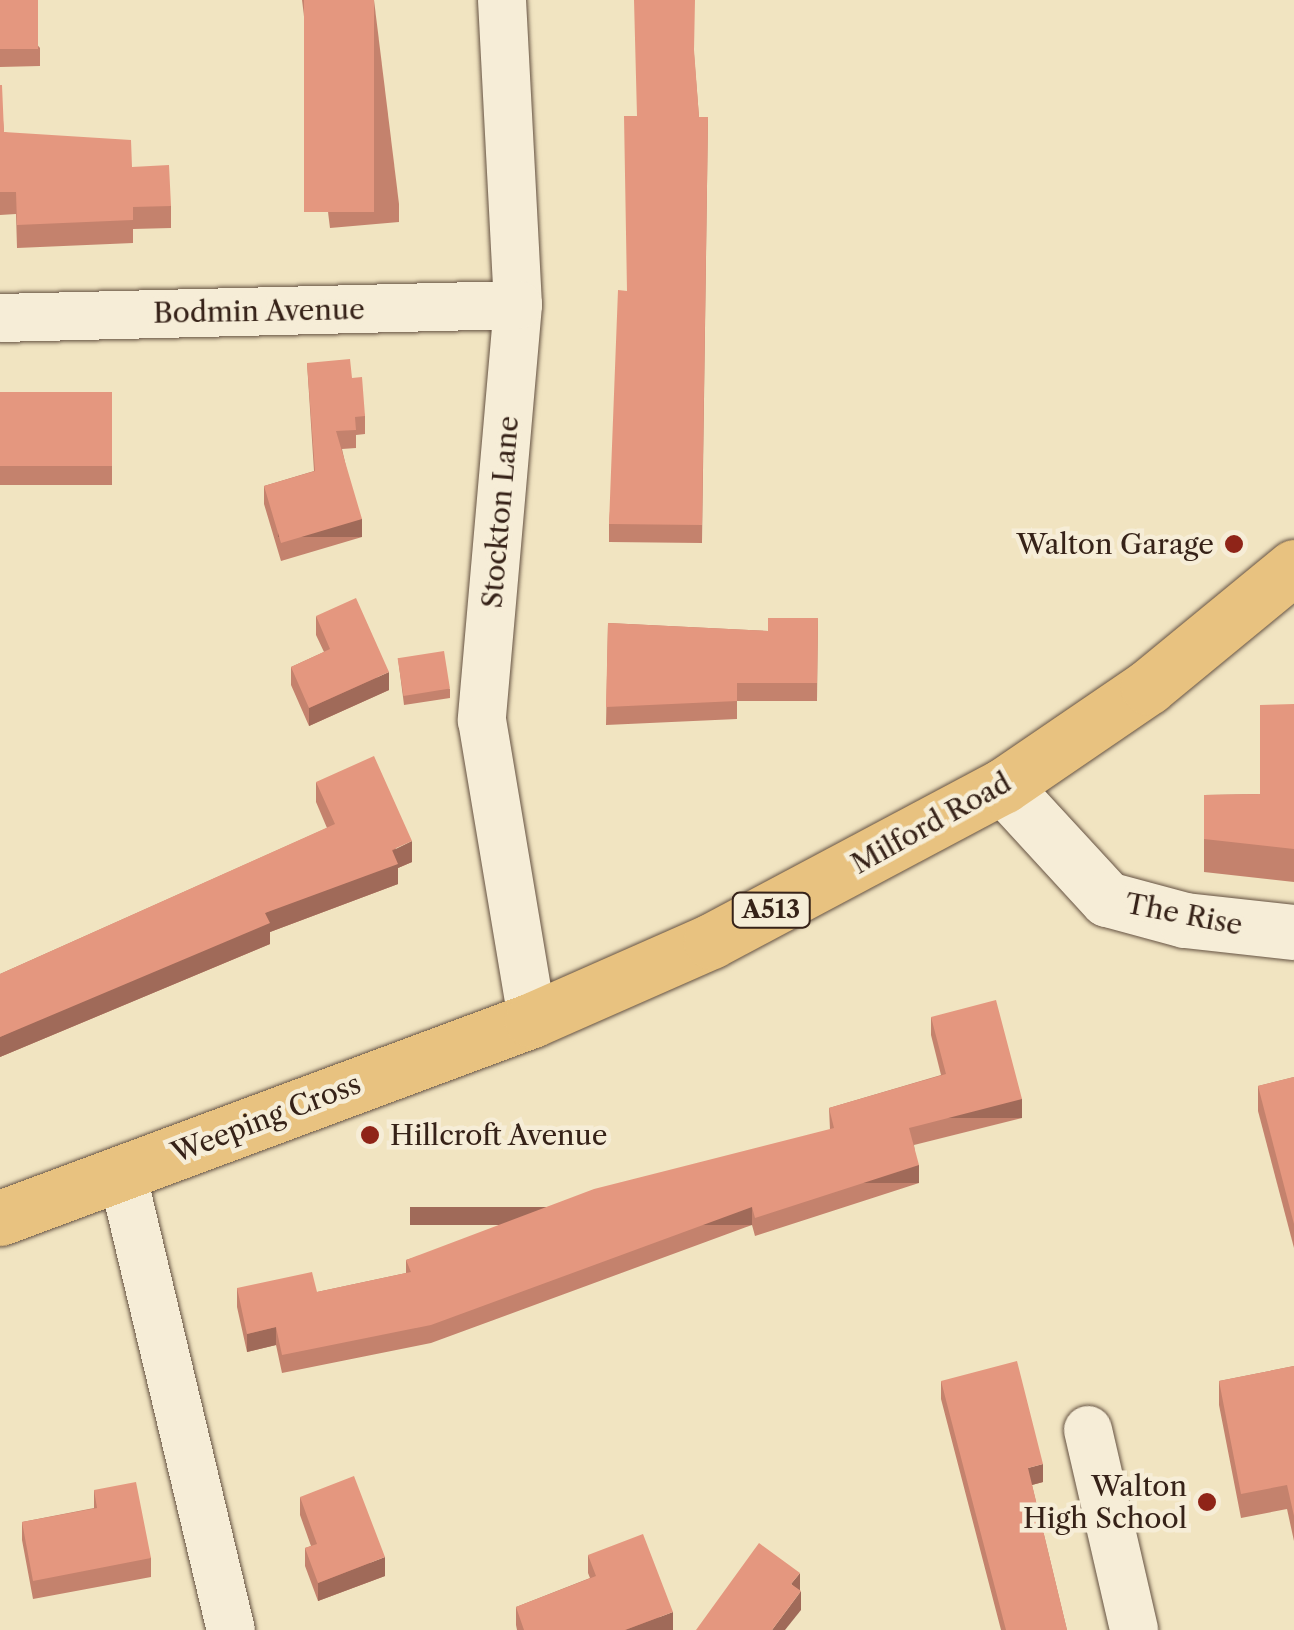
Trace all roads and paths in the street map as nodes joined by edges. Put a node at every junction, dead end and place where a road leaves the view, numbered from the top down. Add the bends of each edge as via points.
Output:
1 (502, 0) edge
2 (518, 305) junction
3 (0, 318) edge
4 (1294, 566) edge
5 (1002, 786) junction
6 (1294, 932) edge
7 (532, 1020) junction
8 (122, 1173) junction
9 (0, 1218) edge
10 (1088, 1430) dead end
11 (231, 1630) edge
12 (1134, 1630) edge

1 - 2 street, Stockton Lane
2 - 3 street, Bodmin Avenue
2 - 7 street, Stockton Lane via 482,720
4 - 5 highway, Milford Road / A513 via 1148,687
5 - 6 street, The Rise via 1107,898 1184,920
5 - 7 highway, Milford Road / A513 via 711,941
7 - 8 highway, Weeping Cross / A513
8 - 9 highway, Weeping Cross / A513
8 - 11 street
10 - 12 street

